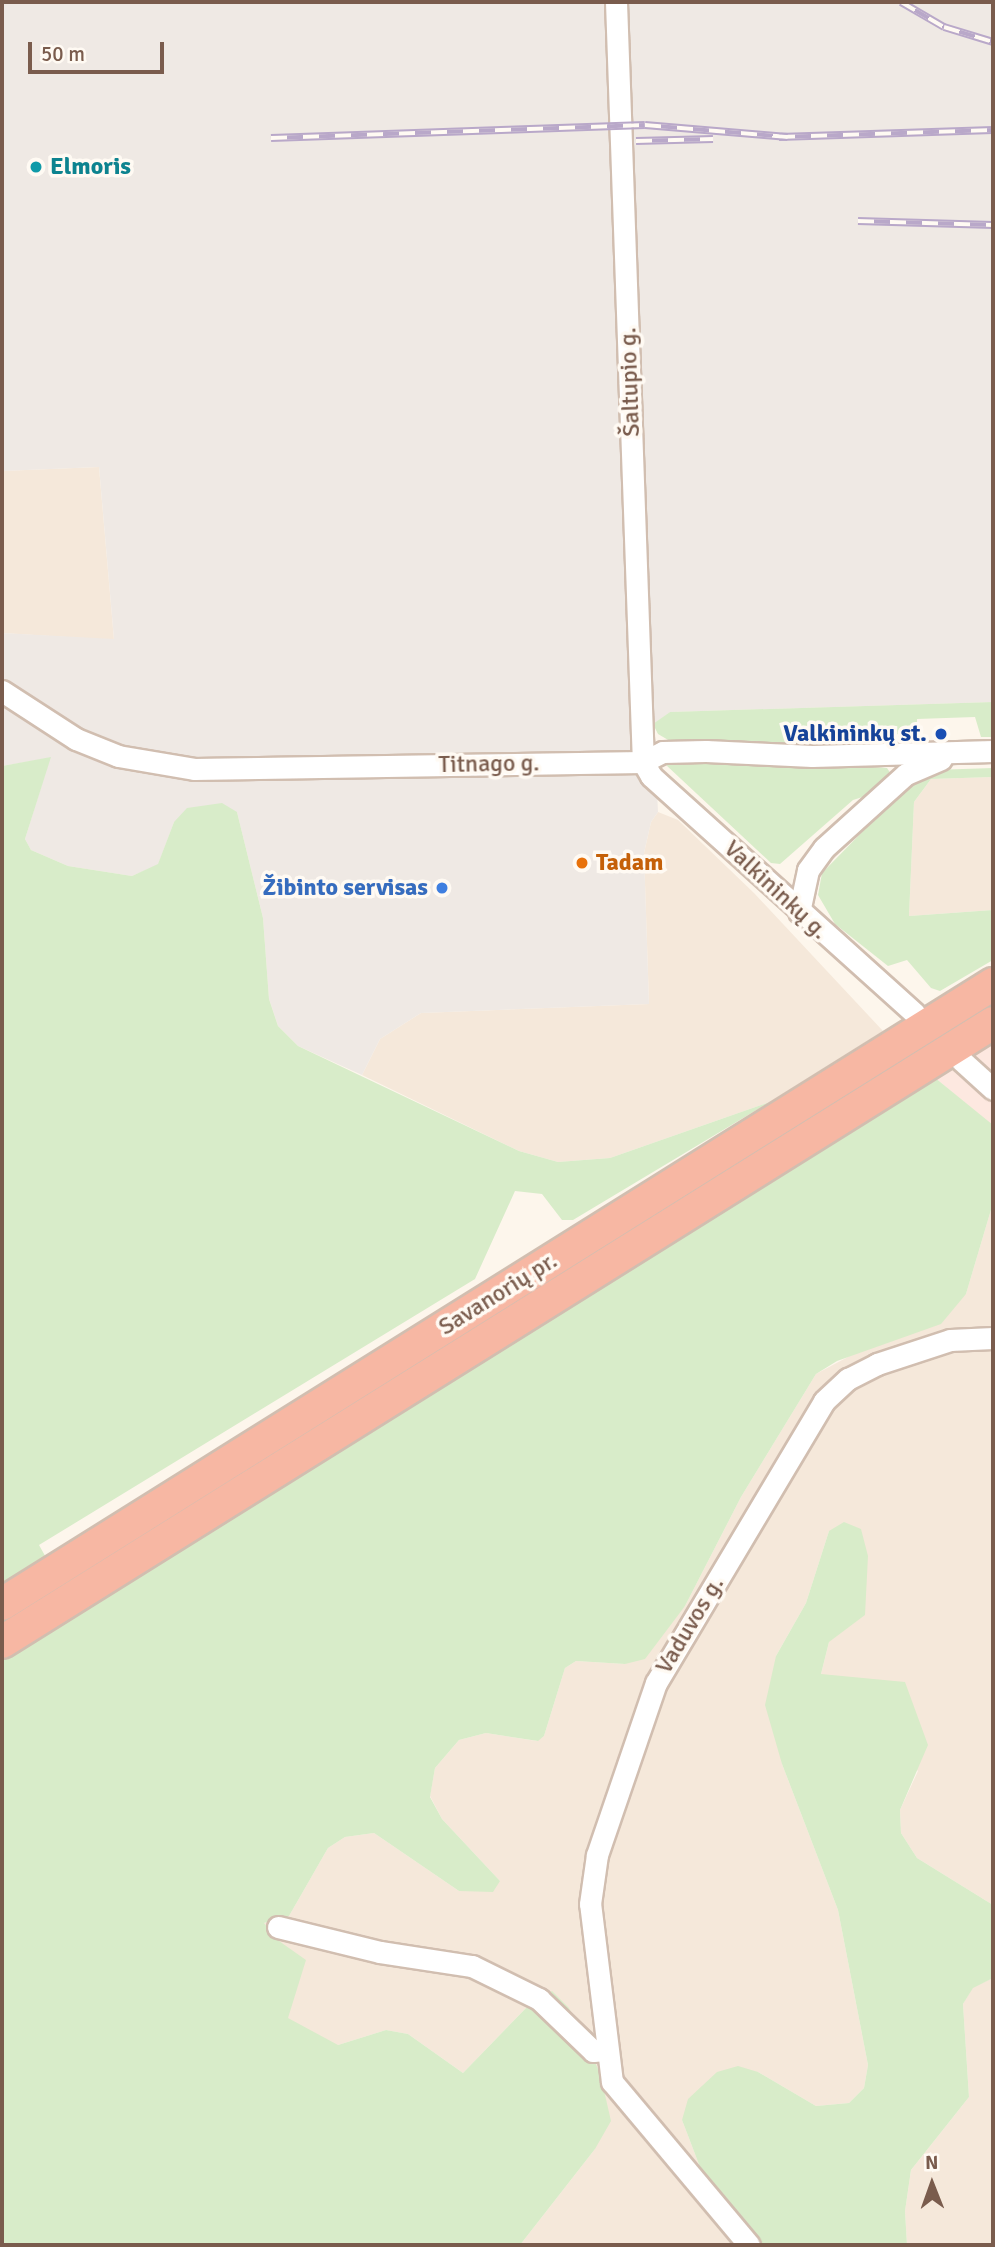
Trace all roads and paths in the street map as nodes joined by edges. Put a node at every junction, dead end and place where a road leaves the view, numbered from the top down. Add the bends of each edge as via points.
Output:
1 (616, 2) edge
2 (2, 691) edge
3 (993, 751) edge
4 (962, 752) junction
5 (643, 762) junction
6 (799, 912) junction
7 (993, 984) edge
8 (915, 1014) dead end
9 (993, 1023) edge
10 (961, 1060) dead end
11 (993, 1089) edge
12 (993, 1338) edge
13 (2, 1604) edge
14 (2, 1642) edge
15 (278, 1927) dead end
16 (606, 2050) junction
17 (749, 2245) edge

1 - 5 street, Šaltupio g.
2 - 5 street, Titnago g. via 76,739 118,756 194,769
3 - 4 street, Titnago g.
4 - 5 street, Titnago g. via 812,756 674,752
4 - 6 street via 915,768 824,848 808,870
5 - 6 street, Valkininkų g. via 651,776
6 - 8 street, Valkininkų g.
7 - 13 highway, Savanorių pr.
9 - 14 highway, Savanorių pr.
10 - 11 street
12 - 16 street, Vaduvos g. via 950,1340 877,1364 836,1388 656,1682 592,1875 590,1904
15 - 16 street via 380,1952 472,1966 539,1999 593,2051
16 - 17 street, Vaduvos g. via 612,2082

